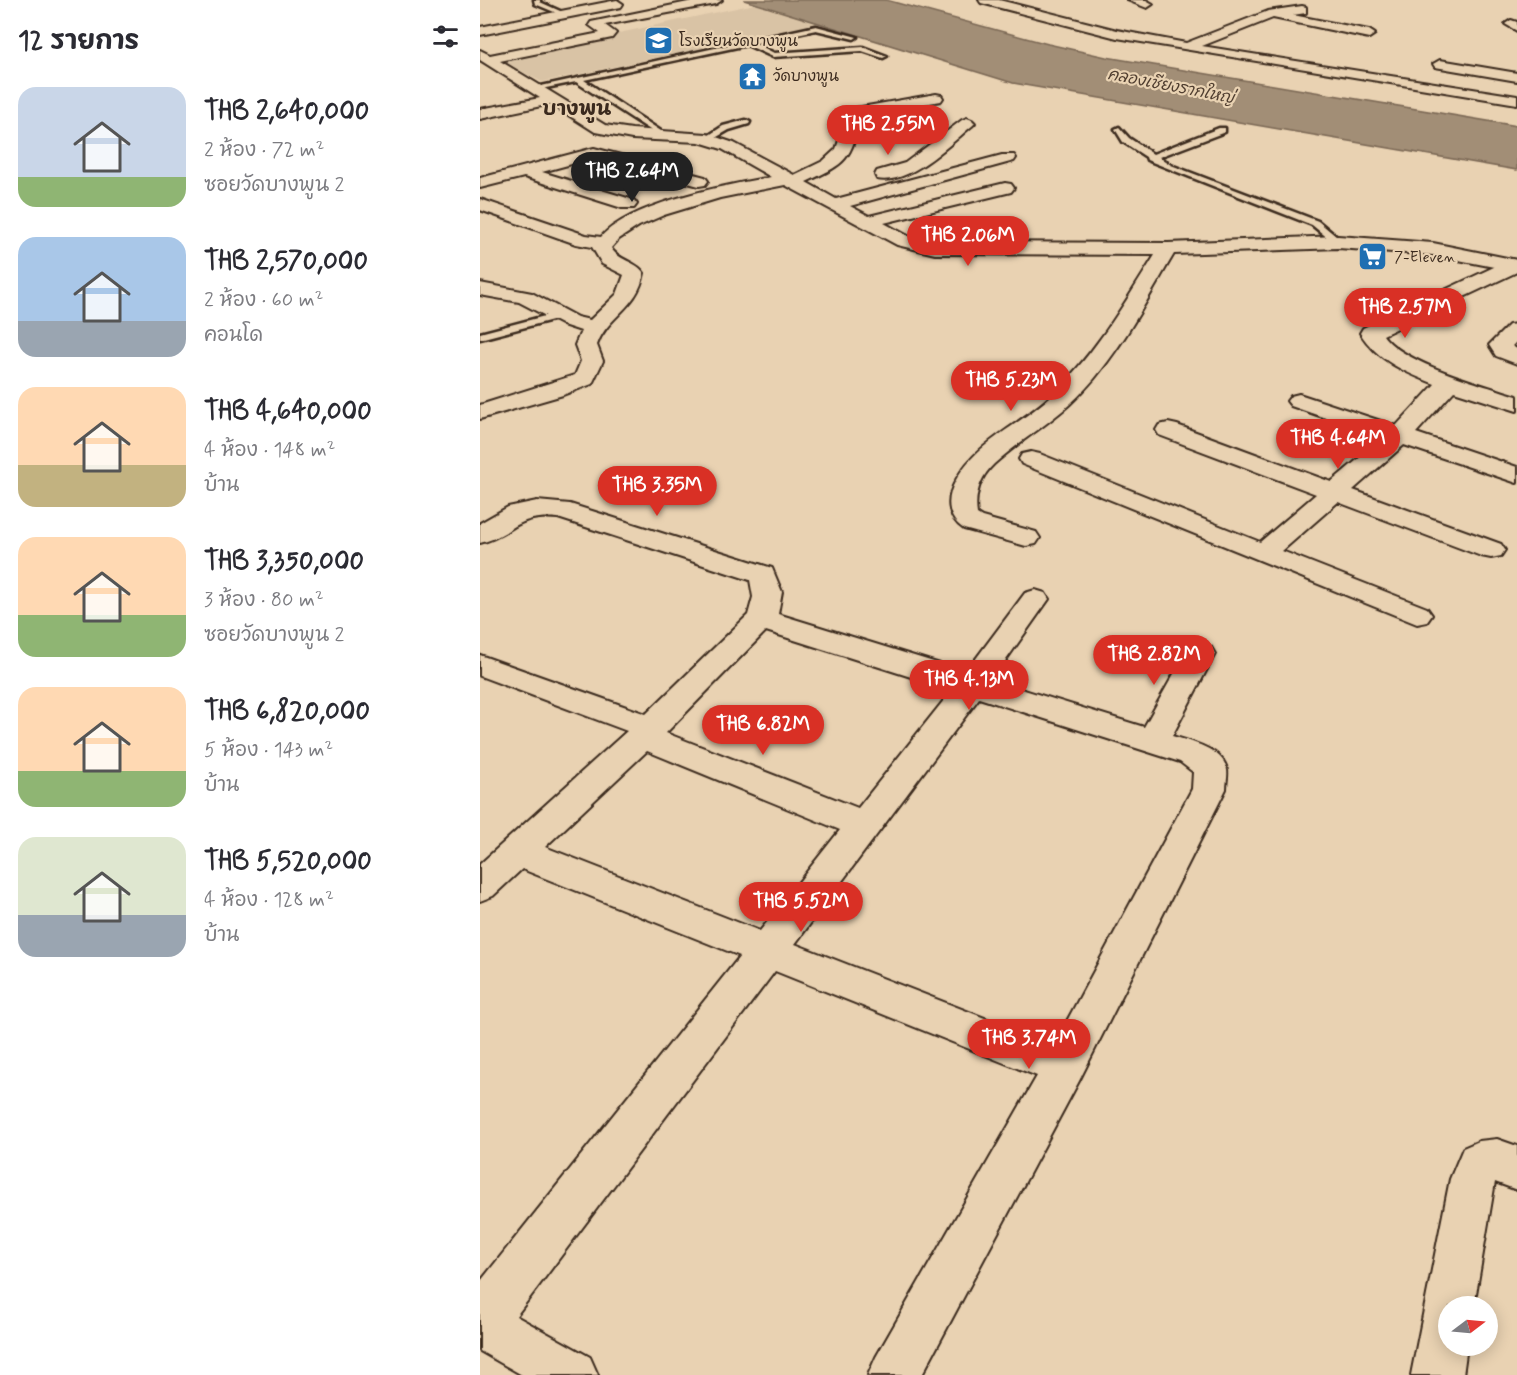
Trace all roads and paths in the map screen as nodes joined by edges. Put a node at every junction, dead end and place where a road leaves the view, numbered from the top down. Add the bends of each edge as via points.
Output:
1 (537, 0) edge
2 (632, 0) edge
3 (717, 0) edge
4 (985, 0) edge
5 (1133, 0) edge
6 (1147, 4) dead end
7 (1302, 10) dead end
8 (1272, 14) junction
9 (566, 15) junction
10 (480, 31) edge
11 (1369, 34) dead end
12 (854, 37) dead end
13 (749, 43) junction
14 (1186, 47) junction
15 (883, 56) dead end
16 (483, 57) edge
17 (1440, 64) dead end
18 (1517, 77) edge
19 (577, 79) junction
20 (544, 93) junction
21 (936, 98) dead end
22 (1517, 100) edge
23 (480, 103) edge
24 (480, 114) edge
25 (746, 122) dead end
26 (968, 123) dead end
27 (1119, 129) dead end
28 (1222, 130) dead end
29 (661, 135) junction
30 (706, 139) junction
31 (1008, 158) dead end
32 (1150, 158) junction
33 (523, 171) junction
34 (699, 181) dead end
35 (790, 181) junction
36 (858, 181) dead end
37 (480, 183) edge
38 (1005, 188) dead end
39 (834, 196) junction
40 (628, 204) dead end
41 (485, 209) edge
42 (867, 222) junction
43 (1338, 242) junction
44 (604, 243) junction
45 (1168, 249) junction
46 (1515, 266) edge
47 (480, 289) edge
48 (560, 315) junction
49 (593, 328) junction
50 (1517, 330) edge
51 (480, 336) edge
52 (1517, 357) edge
53 (1449, 382) junction
54 (1299, 401) dead end
55 (1517, 404) edge
56 (480, 412) edge
57 (1168, 430) dead end
58 (1400, 436) junction
59 (1031, 459) dead end
60 (1517, 476) edge
61 (1333, 492) junction
62 (480, 535) edge
63 (1026, 538) dead end
64 (1491, 550) dead end
65 (1263, 553) junction
66 (1035, 599) dead end
67 (1417, 615) dead end
68 (761, 619) junction
69 (1200, 654) dead end
70 (480, 665) edge
71 (972, 686) junction
72 (646, 732) junction
73 (1153, 741) junction
74 (864, 825) junction
75 (516, 850) junction
76 (480, 886) edge
77 (767, 950) junction
78 (1064, 1068) junction
79 (1517, 1168) edge
80 (1451, 1296) edge
81 (480, 1323) edge
82 (1440, 1356) edge
83 (572, 1375) edge
84 (894, 1375) edge
85 (1437, 1375) edge

1 - 9 lane
2 - 9 street
3 - 16 street via 594,25 610,33 607,35
4 - 14 street via 1117,34
5 - 6 street
7 - 8 street
8 - 11 street
8 - 14 street
9 - 10 street
12 - 13 lane via 820,28
13 - 15 lane via 773,56 863,49
13 - 19 lane
14 - 22 street
16 - 20 street
17 - 18 street
19 - 20 lane
19 - 29 lane
20 - 23 street
20 - 24 street
20 - 29 street via 601,129
21 - 35 street via 855,112 844,151 829,165
25 - 30 lane
26 - 36 street via 911,167
27 - 32 lane via 1126,140
28 - 32 lane
29 - 30 street
30 - 35 street via 728,146
31 - 39 street
32 - 43 lane via 1194,179 1316,223
33 - 34 street via 594,153
33 - 37 street
33 - 40 street
35 - 39 street via 812,193
35 - 44 street via 708,194 633,222
38 - 42 street
39 - 42 street
41 - 44 street
42 - 45 street via 904,241 935,248
43 - 45 street
43 - 46 street via 1433,249
44 - 49 street via 602,248 609,260 634,273 633,287
45 - 63 street via 1105,351 1062,399 984,460 968,481 962,501 964,517 973,524
46 - 53 street via 1371,333 1379,348
47 - 48 street via 525,297
48 - 49 street
48 - 51 lane
49 - 56 street via 586,345 592,361 584,379
50 - 52 street via 1500,345
53 - 55 street
53 - 58 street
54 - 58 street
57 - 61 street
58 - 60 street
58 - 61 street
59 - 65 street
61 - 64 street
61 - 65 street
62 - 68 street via 511,514 538,507 561,510 762,574 769,587 769,602
65 - 67 street
66 - 71 street
68 - 71 street
68 - 72 street
69 - 73 street
70 - 72 street
71 - 73 street
71 - 74 street
72 - 74 street
72 - 75 street
73 - 78 street via 1192,754 1210,768 1209,789
74 - 77 street
75 - 76 street
75 - 77 street
77 - 78 street
77 - 81 street
78 - 84 street
79 - 80 street via 1497,1160 1479,1163
81 - 83 street
82 - 85 street

